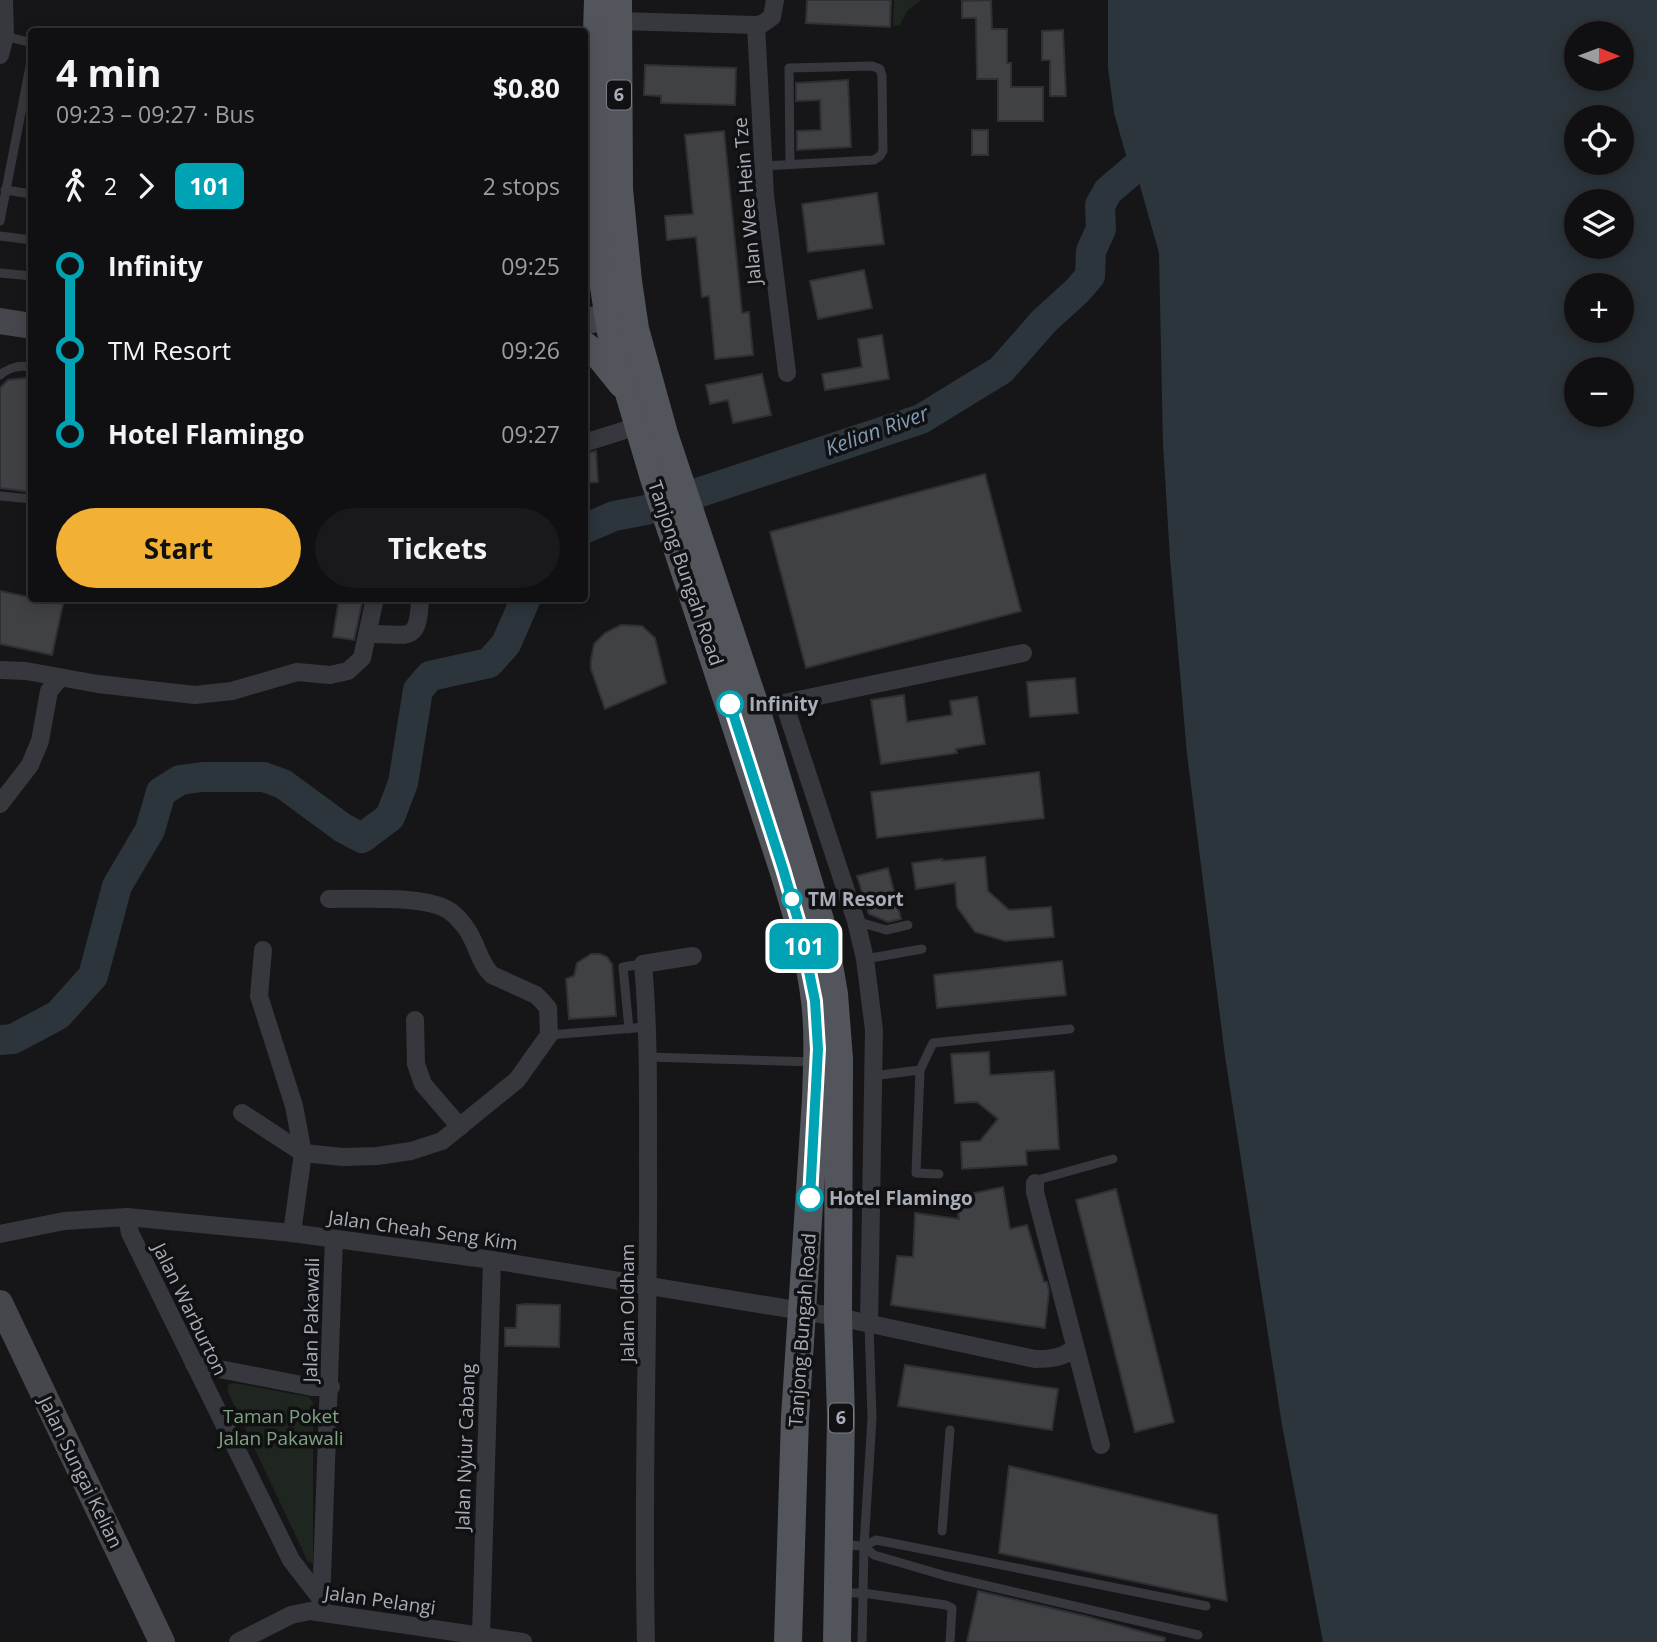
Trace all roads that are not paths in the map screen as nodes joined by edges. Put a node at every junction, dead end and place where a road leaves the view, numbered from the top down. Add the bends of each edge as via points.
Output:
1 (4, 0) edge
2 (598, 0) edge
3 (775, 0) edge
4 (618, 10) edge
5 (755, 25) junction
6 (2, 35) edge
7 (28, 42) edge
8 (0, 55) edge
9 (28, 76) edge
10 (589, 163) edge
11 (790, 164) junction
12 (764, 166) junction
13 (5, 190) junction
14 (28, 193) edge
15 (0, 221) edge
16 (0, 236) edge
17 (28, 240) edge
18 (598, 248) junction
19 (0, 273) edge
20 (28, 276) edge
21 (588, 295) edge
22 (0, 321) edge
23 (28, 325) edge
24 (609, 325) edge
25 (0, 334) edge
26 (28, 336) edge
27 (588, 348) edge
28 (28, 367) edge
29 (787, 373) dead end
30 (0, 375) edge
31 (629, 395) junction
32 (638, 426) junction
33 (588, 442) edge
34 (665, 474) junction
35 (0, 496) edge
36 (28, 499) edge
37 (682, 525) junction
38 (374, 602) edge
39 (419, 602) edge
40 (369, 634) junction
41 (1023, 653) dead end
42 (0, 670) edge
43 (59, 678) junction
44 (784, 703) junction
45 (756, 709) junction
46 (0, 804) edge
47 (815, 849) junction
48 (329, 899) dead end
49 (856, 921) junction
50 (908, 925) dead end
51 (263, 950) dead end
52 (922, 950) dead end
53 (693, 956) dead end
54 (865, 959) junction
55 (643, 964) junction
56 (415, 1020) dead end
57 (647, 1027) junction
58 (629, 1029) junction
59 (1070, 1030) dead end
60 (549, 1035) junction
61 (648, 1056) junction
62 (817, 1062) junction
63 (920, 1070) junction
64 (873, 1076) junction
65 (242, 1113) dead end
66 (460, 1127) junction
67 (303, 1153) junction
68 (1112, 1159) dead end
69 (939, 1174) dead end
70 (1035, 1183) joint
71 (127, 1217) junction
72 (292, 1233) junction
73 (0, 1234) edge
74 (334, 1239) junction
75 (492, 1260) junction
76 (649, 1286) junction
77 (0, 1303) edge
78 (803, 1313) junction
79 (838, 1317) junction
80 (869, 1324) junction
81 (1075, 1348) junction
82 (194, 1364) junction
83 (331, 1387) junction
84 (950, 1430) dead end
85 (1101, 1445) dead end
86 (942, 1531) dead end
87 (851, 1546) junction
88 (851, 1593) junction
89 (321, 1606) junction
90 (1206, 1606) dead end
91 (481, 1635) junction
92 (1198, 1635) dead end
93 (162, 1642) edge
94 (238, 1642) edge
95 (523, 1642) edge
96 (646, 1642) edge
97 (788, 1642) edge
98 (837, 1642) edge
99 (862, 1642) edge
100 (950, 1642) edge

1 - 6 street
2 - 10 main road, Tanjong Bungah Road / 6
3 - 5 street via 772,17
4 - 5 street
4 - 24 main road, Tanjong Bungah Road / 6 via 619,189
5 - 12 street, Jalan Wee Hein Tze
6 - 7 lane
6 - 8 street
9 - 13 lane
10 - 18 main road, Tanjong Bungah Road / 6
11 - 11 lane via 789,68 880,69 880,156
11 - 12 lane
12 - 29 street, Jalan Wee Hein Tze
13 - 14 lane
13 - 15 lane
16 - 17 lane
18 - 21 main road
18 - 24 main road, Tanjong Bungah Road / 6
19 - 20 lane
22 - 23 street
24 - 31 main road, Tanjong Bungah Road / 6
24 - 34 main road, Tanjong Bungah Road / 6
25 - 26 street
27 - 31 main road
28 - 30 lane via 7,369
31 - 32 main road, Tanjong Bungah Road / 6
32 - 33 street
32 - 34 main road, Tanjong Bungah Road / 6
34 - 37 main road, Tanjong Bungah Road / 6
35 - 36 lane
37 - 45 main road, Tanjong Bungah Road / 6
37 - 62 main road, Tanjong Bungah Road / 6 via 800,927 815,1001
38 - 40 street
39 - 40 street via 416,629 409,635
40 - 43 street via 362,658 348,671 330,675 297,672 232,691 195,695
41 - 44 street
42 - 43 street
43 - 46 street via 49,691 40,741 30,765
44 - 45 street
44 - 47 street
45 - 47 main road, Tanjong Bungah Road / 6
47 - 49 street
47 - 79 main road, Tanjong Bungah Road / 6 via 839,1059
48 - 60 street via 442,906 469,932 492,975 536,995 548,1008
49 - 50 lane via 887,930
49 - 54 street
51 - 67 street, Jalan Pakawali via 259,996 294,1106
52 - 54 lane
53 - 55 street
54 - 64 street via 874,1030
55 - 57 street, Jalan Oldham
55 - 58 lane via 623,967
56 - 66 street via 416,1065 423,1084
57 - 58 lane
57 - 61 street, Jalan Oldham
58 - 60 lane
59 - 63 lane via 933,1043
60 - 66 street via 517,1080
61 - 62 lane
61 - 76 street, Jalan Oldham
62 - 78 main road, Tanjong Bungah Road / 6
63 - 64 lane
63 - 69 lane via 916,1173
64 - 80 street
65 - 67 street
66 - 67 street via 442,1141 411,1151 342,1157
67 - 72 street, Jalan Pakawali
68 - 70 lane
70 - 81 street
71 - 72 street, Jalan Cheah Seng Kim
71 - 73 street, Jalan Cheah Seng Kim via 64,1221
71 - 82 street, Jalan Warburton via 130,1233
72 - 74 street, Jalan Cheah Seng Kim
74 - 75 street, Jalan Cheah Seng Kim
74 - 83 street, Jalan Pakawali
75 - 76 street, Jalan Cheah Seng Kim
75 - 91 street, Jalan Nyiur Cabang
76 - 78 street, Jalan Cheah Seng Kim
76 - 96 street, Jalan Oldham
77 - 93 street, Jalan Sungai Kelian
78 - 79 street, Jalan Cheah Seng Kim
78 - 97 main road, Tanjong Bungah Road / 6
79 - 80 street, Jalan Cheah Seng Kim
79 - 87 main road, Tanjong Bungah Road / 6
80 - 81 street, Jalan Cheah Seng Kim via 1035,1359 1053,1359
80 - 87 lane via 872,1418
81 - 85 street
82 - 83 street
82 - 89 street, Jalan Warburton via 291,1560
83 - 89 street, Jalan Pakawali
84 - 86 lane
87 - 88 main road, Tanjong Bungah Road / 6
87 - 90 lane via 876,1541 897,1544
87 - 92 lane via 946,1576
88 - 98 main road, Tanjong Bungah Road / 6
88 - 99 lane
88 - 100 lane via 946,1605 952,1608
89 - 91 street, Jalan Pelangi
89 - 94 street, Jalan Pelangi
91 - 95 street, Jalan Pelangi

